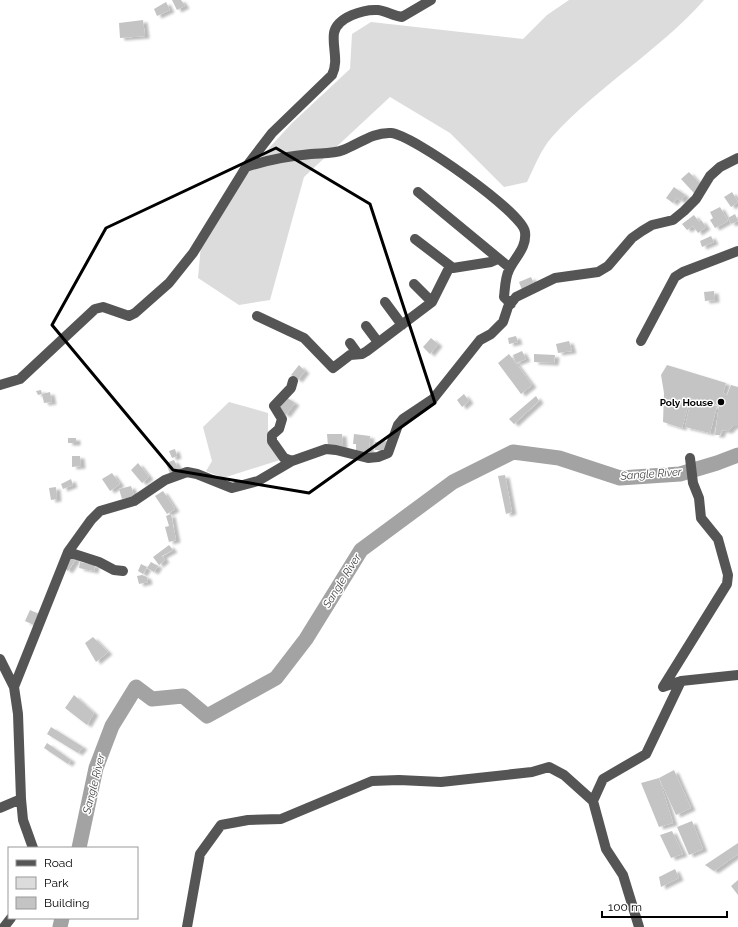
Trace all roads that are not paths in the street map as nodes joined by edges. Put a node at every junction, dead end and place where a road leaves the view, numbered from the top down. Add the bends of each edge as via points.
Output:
1 (431, 0) edge
2 (738, 158) edge
3 (246, 167) junction
4 (418, 192) dead end
5 (415, 239) dead end
6 (738, 251) edge
7 (498, 259) junction
8 (450, 266) junction
9 (510, 268) junction
10 (414, 284) dead end
11 (386, 302) dead end
12 (432, 302) junction
13 (511, 304) junction
14 (257, 316) dead end
15 (402, 325) junction
16 (366, 326) dead end
17 (641, 341) dead end
18 (378, 342) junction
19 (350, 343) dead end
20 (358, 354) junction
21 (293, 381) dead end
22 (0, 385) edge
23 (292, 461) junction
24 (690, 462) dead end
25 (68, 552) junction
26 (123, 571) dead end
27 (0, 659) edge
28 (738, 675) edge
29 (681, 681) junction
30 (14, 687) junction
31 (21, 799) junction
32 (593, 800) junction
33 (0, 808) edge
34 (34, 847) edge
35 (10, 919) edge
36 (4, 927) edge
37 (187, 927) edge
38 (639, 927) edge

1 - 3 street via 402,17 378,10 351,15 340,22 334,31 336,67 332,75 272,133
2 - 13 street via 720,167 710,176 696,199 684,211 673,220 652,225 632,238 608,266 598,272 551,280 516,297
3 - 9 street via 280,157 333,153 377,135 392,133 404,137 425,148 473,181 519,220 525,231 524,242 522,252
3 - 22 street via 193,252 169,283 129,316 103,307 95,309 20,379
4 - 7 street
5 - 8 street
6 - 17 street via 675,277
7 - 8 street via 453,268
7 - 9 street
8 - 12 street
9 - 13 street via 504,297
10 - 12 street
11 - 15 street
12 - 15 street
13 - 23 street via 503,322 492,334 480,340 433,399 398,424 388,453 368,458 326,449
14 - 20 street via 304,338 333,368 350,355
15 - 18 street
16 - 18 street
18 - 20 street via 362,354
19 - 20 street
21 - 23 street via 291,388 274,406 282,419 279,429 272,434 272,441 284,458
23 - 25 street via 258,481 232,488 197,474 187,472 177,475 134,501 100,511
24 - 29 street via 700,518 718,539 728,576 727,584 663,687
25 - 26 street
25 - 30 street
27 - 30 street
28 - 29 street
29 - 32 street via 646,754 603,779
30 - 31 street via 18,714
31 - 33 street
31 - 34 street via 22,820
32 - 37 street via 564,775 549,767 532,772 441,782 372,781 281,819 248,820 221,825 200,854
32 - 38 street via 606,849 624,875
35 - 36 street

